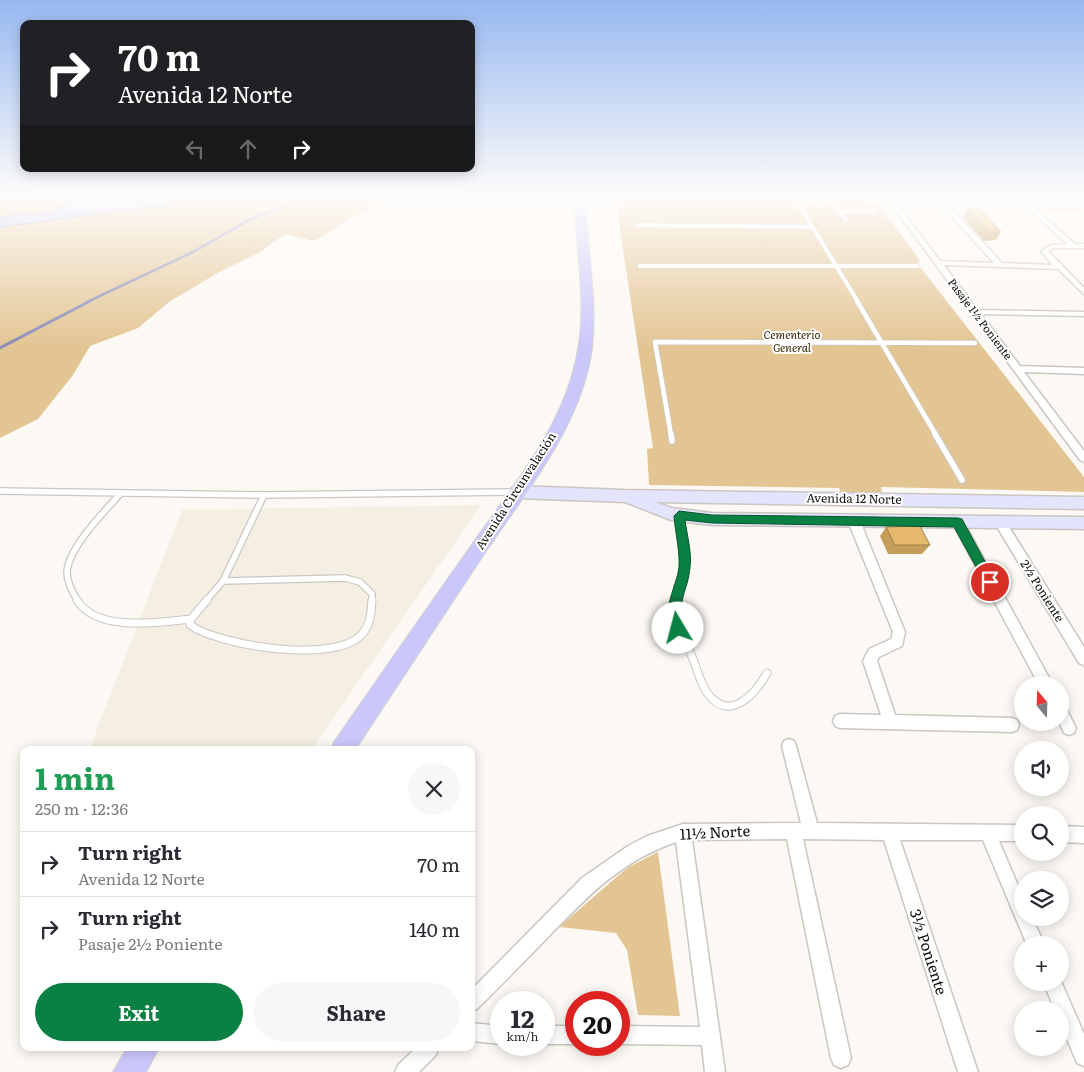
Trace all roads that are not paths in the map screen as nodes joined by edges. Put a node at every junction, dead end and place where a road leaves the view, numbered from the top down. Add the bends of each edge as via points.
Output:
1 (583, 246) edge
2 (822, 246) edge
3 (925, 246) edge
4 (982, 246) edge
5 (1053, 246) edge
6 (938, 263) junction
7 (1000, 265) junction
8 (640, 266) dead end
9 (834, 266) junction
10 (917, 266) dead end
11 (1059, 268) junction
12 (1083, 289) edge
13 (975, 312) junction
14 (1084, 314) edge
15 (881, 342) junction
16 (975, 343) dead end
17 (1018, 370) junction
18 (1084, 371) edge
19 (672, 441) dead end
20 (1072, 442) junction
21 (1084, 442) edge
22 (1084, 458) edge
23 (962, 480) dead end
24 (0, 491) edge
25 (517, 492) junction
26 (120, 494) junction
27 (264, 495) junction
28 (623, 496) junction
29 (795, 498) junction
30 (1084, 502) edge
31 (679, 516) junction
32 (802, 521) junction
33 (854, 521) junction
34 (958, 522) junction
35 (1000, 522) junction
36 (1084, 523) edge
37 (223, 581) junction
38 (191, 619) junction
39 (1083, 655) edge
40 (767, 673) dead end
41 (1041, 676) edge
42 (840, 721) dead end
43 (890, 722) junction
44 (1012, 725) dead end
45 (345, 746) edge
46 (789, 746) dead end
47 (793, 830) junction
48 (811, 830) junction
49 (889, 831) junction
50 (683, 832) junction
51 (987, 832) junction
52 (1014, 833) edge
53 (1069, 835) edge
54 (1083, 837) edge
55 (1014, 895) edge
56 (1056, 991) edge
57 (475, 999) edge
58 (475, 1032) edge
59 (490, 1034) edge
60 (630, 1035) edge
61 (710, 1036) junction
62 (142, 1051) edge
63 (426, 1051) edge
64 (1084, 1056) edge
65 (841, 1058) dead end
66 (128, 1072) edge
67 (406, 1072) edge
68 (715, 1072) edge
69 (968, 1072) edge

1 - 25 main road, Avenida Circunvalación via 587,315 584,356 560,422
2 - 9 lane
3 - 6 street, Pasaje 1½ Poniente
4 - 7 street
5 - 11 street via 1045,249 1045,253
6 - 7 street
6 - 13 street, Pasaje 1½ Poniente
7 - 11 street
8 - 9 lane
9 - 10 lane
9 - 15 lane
11 - 12 street
13 - 14 street
13 - 17 street, Pasaje 1½ Poniente
15 - 16 lane
15 - 19 lane via 655,342
15 - 23 lane
17 - 18 street
17 - 20 street, Pasaje 1½ Poniente
20 - 21 street
20 - 22 street, Pasaje 1½ Poniente
24 - 26 lane
25 - 27 lane
25 - 28 main road, Avenida 12 Norte
25 - 45 main road, Avenida Circunvalación
26 - 27 lane
26 - 38 lane via 94,524 69,563 67,581 75,601 98,618 126,623
27 - 37 lane
28 - 29 main road, Avenida 12 Norte
28 - 31 main road, Avenida 12 Norte
29 - 30 main road, Avenida 12 Norte
29 - 32 main road
31 - 32 main road, Avenida 12 Norte
31 - 40 lane via 684,566 677,586 675,616 700,681 716,702 728,707 750,700
32 - 33 main road, Avenida 12 Norte
33 - 34 main road, Avenida 12 Norte
33 - 43 street via 899,632 897,642 874,653 870,661
34 - 35 main road, Avenida 12 Norte
34 - 41 street
35 - 36 main road, Avenida 12 Norte
35 - 39 street, 2½ Poniente
37 - 38 lane
37 - 38 lane via 346,578 360,582 372,594 372,620 365,631 342,646 333,650 310,650 282,649 210,636 190,625
42 - 43 street
43 - 44 street
46 - 48 street
47 - 48 street, 11½ Norte
47 - 50 street, 11½ Norte
47 - 65 street
48 - 49 street, 11½ Norte
49 - 51 street, 11½ Norte
49 - 69 street, 3½ Poniente
50 - 57 street, 11½ Norte via 634,852 588,884
50 - 61 street
51 - 52 street, 11½ Norte
51 - 55 street
53 - 54 street
56 - 64 street
58 - 59 street
60 - 61 street
61 - 68 street
62 - 66 main road
63 - 67 street

